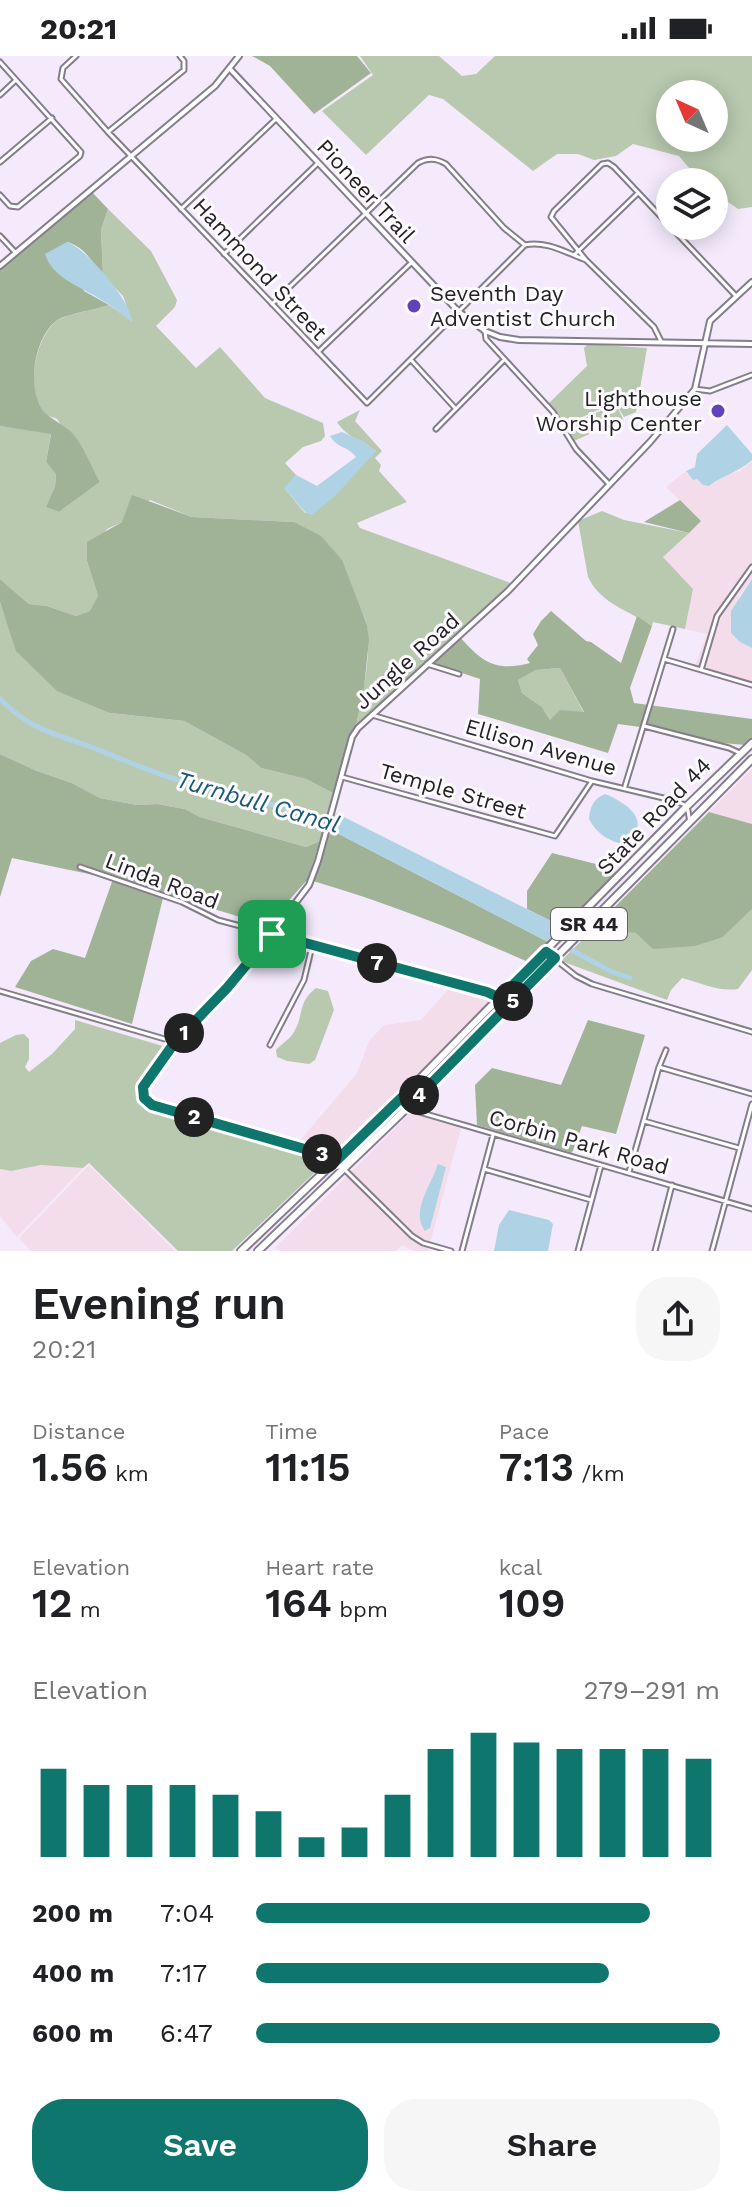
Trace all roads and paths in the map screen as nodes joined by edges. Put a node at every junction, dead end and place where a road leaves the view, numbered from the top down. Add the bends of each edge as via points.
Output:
1 (76, 56) edge
2 (180, 56) edge
3 (239, 56) edge
4 (0, 62) edge
5 (230, 69) junction
6 (16, 80) junction
7 (0, 95) edge
8 (52, 118) junction
9 (276, 119) junction
10 (108, 132) junction
11 (131, 156) junction
12 (0, 162) edge
13 (318, 163) junction
14 (638, 193) junction
15 (0, 195) edge
16 (181, 209) junction
17 (365, 214) junction
18 (0, 236) edge
19 (525, 245) junction
20 (579, 250) junction
21 (15, 252) junction
22 (224, 254) junction
23 (573, 255) junction
24 (586, 260) junction
25 (411, 263) junction
26 (0, 266) edge
27 (752, 282) edge
28 (736, 296) junction
29 (272, 304) junction
30 (458, 311) junction
31 (485, 331) junction
32 (661, 341) junction
33 (705, 342) junction
34 (752, 344) edge
35 (317, 352) junction
36 (410, 360) junction
37 (504, 360) junction
38 (752, 375) edge
39 (695, 389) junction
40 (455, 408) junction
41 (436, 429) dead end
42 (609, 484) junction
43 (752, 567) edge
44 (673, 629) dead end
45 (664, 659) junction
46 (427, 664) junction
47 (701, 670) junction
48 (459, 674) dead end
49 (752, 685) edge
50 (370, 714) junction
51 (644, 726) junction
52 (752, 743) edge
53 (742, 754) junction
54 (752, 759) edge
55 (341, 776) junction
56 (592, 781) junction
57 (625, 787) junction
58 (687, 806) junction
59 (690, 822) junction
60 (640, 856) junction
61 (649, 863) junction
62 (80, 867) dead end
63 (272, 934) junction
64 (312, 946) junction
65 (546, 952) junction
66 (555, 958) junction
67 (0, 991) edge
68 (500, 998) junction
69 (507, 1007) junction
70 (752, 1032) edge
71 (175, 1042) junction
72 (270, 1045) dead end
73 (666, 1050) dead end
74 (659, 1067) junction
75 (752, 1094) edge
76 (401, 1098) junction
77 (752, 1104) edge
78 (409, 1106) junction
79 (644, 1121) junction
80 (493, 1134) junction
81 (739, 1148) junction
82 (336, 1161) junction
83 (601, 1165) junction
84 (344, 1169) junction
85 (484, 1169) junction
86 (629, 1173) junction
87 (672, 1185) junction
88 (591, 1200) junction
89 (725, 1201) junction
90 (752, 1209) edge
91 (241, 1251) edge
92 (258, 1251) edge
93 (451, 1251) edge
94 (462, 1251) edge
95 (578, 1251) edge
96 (655, 1251) edge
97 (712, 1251) edge

1 - 10 street, Hammond Street via 63,68 61,79
2 - 10 street via 184,70
3 - 5 street
4 - 6 street
5 - 9 street, Pioneer Trail
5 - 11 street
6 - 7 street
6 - 8 street
8 - 12 street
8 - 15 street via 80,149 80,156 18,207
9 - 13 street, Pioneer Trail
9 - 16 street
10 - 11 street, Hammond Street
11 - 16 street, Hammond Street
11 - 21 street
13 - 17 street, Pioneer Trail
13 - 22 street
14 - 20 street
14 - 20 street via 608,163 602,164 551,217
14 - 28 street
16 - 22 street, Hammond Street
17 - 19 street via 418,163 440,160
17 - 25 street, Pioneer Trail
17 - 29 street
18 - 21 street
19 - 23 street
19 - 30 street
20 - 23 street
20 - 24 street
21 - 26 street
22 - 29 street, Hammond Street
23 - 24 street
24 - 32 street via 654,327
25 - 30 street, Pioneer Trail
25 - 35 street
27 - 28 street
28 - 33 street via 710,321
29 - 35 street, Hammond Street
30 - 31 street, Pioneer Trail
30 - 36 street
31 - 32 street, Pioneer Trail via 519,340
31 - 37 street
32 - 33 street, Pioneer Trail
33 - 34 street, Pioneer Trail
33 - 39 street, Jungle Road
35 - 36 street, Hammond Street via 367,403
36 - 40 street
37 - 40 street
37 - 42 street
38 - 39 street via 710,391
39 - 42 street, Jungle Road
40 - 41 street
42 - 46 street, Jungle Road via 508,591
43 - 47 street via 717,616
44 - 45 street
45 - 47 street
45 - 51 street
46 - 48 street
46 - 50 street, Jungle Road
47 - 49 street
50 - 55 street, Jungle Road via 352,737
50 - 56 street, Ellison Avenue
51 - 53 street
51 - 57 street
52 - 53 main road, State Road 44 / SR 44
53 - 58 main road, State Road 44 / SR 44
54 - 59 main road, State Road 44 / SR 44
55 - 56 street, Temple Street via 557,836
55 - 63 street, Jungle Road via 309,885
56 - 57 street, Ellison Avenue
57 - 58 street, Ellison Avenue
58 - 59 street
58 - 60 main road, State Road 44 / SR 44
59 - 61 main road, State Road 44 / SR 44
60 - 61 main road
60 - 65 main road, State Road 44 / SR 44
61 - 66 main road, State Road 44 / SR 44
62 - 63 street, Linda Road via 218,920
63 - 64 street, Linda Road
63 - 71 street, Jungle Road
64 - 68 street, Linda Road
64 - 72 street via 304,980
65 - 66 street
65 - 68 main road, State Road 44 / SR 44
66 - 69 main road, State Road 44 / SR 44
66 - 70 street via 592,984
67 - 71 street
68 - 69 street
68 - 76 main road, State Road 44 / SR 44
69 - 78 main road, State Road 44 / SR 44
71 - 82 street, Jungle Road via 143,1087 148,1103
73 - 74 street
74 - 75 street
74 - 79 street
76 - 78 street, Corbin Park Road
76 - 82 main road, State Road 44 / SR 44
77 - 81 street
78 - 80 street, Corbin Park Road
78 - 84 main road, State Road 44 / SR 44
79 - 81 street
79 - 86 street
80 - 83 street, Corbin Park Road
80 - 85 street
81 - 89 street
82 - 84 street, Jungle Road
82 - 91 main road, State Road 44 / SR 44
83 - 86 street, Corbin Park Road
83 - 88 street
84 - 92 main road, State Road 44 / SR 44
84 - 93 street via 412,1236
85 - 88 street
85 - 94 street
86 - 87 street, Corbin Park Road
87 - 89 street, Corbin Park Road
87 - 96 street
88 - 95 street
89 - 90 street, Corbin Park Road
89 - 97 street

